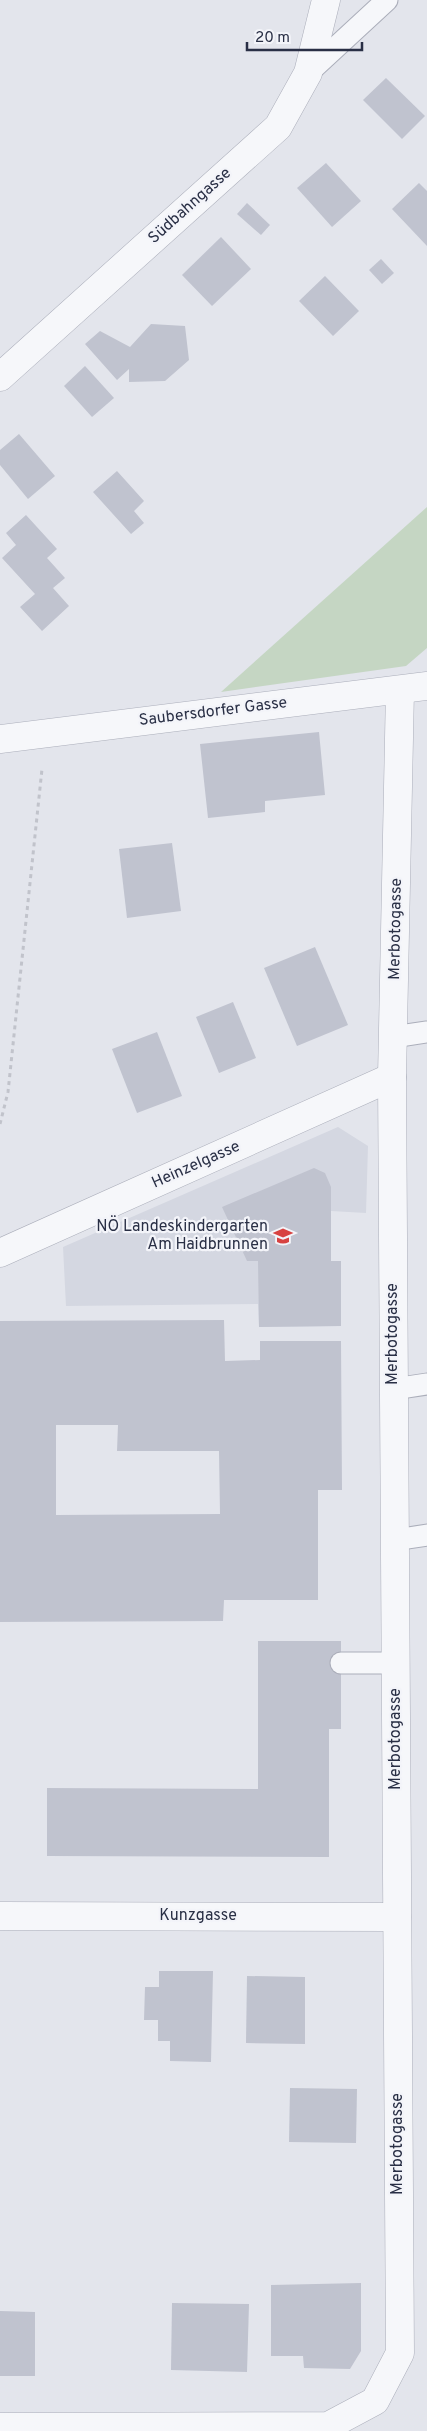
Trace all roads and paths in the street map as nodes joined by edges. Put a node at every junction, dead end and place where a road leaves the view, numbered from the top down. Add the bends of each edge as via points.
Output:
1 (326, 0) edge
2 (386, 0) edge
3 (308, 73) junction
4 (0, 377) edge
5 (427, 686) edge
6 (400, 690) junction
7 (40, 734) junction
8 (0, 739) edge
9 (427, 1032) edge
10 (393, 1037) junction
11 (392, 1077) junction
12 (0, 1124) edge
13 (0, 1253) edge
14 (427, 1384) edge
15 (394, 1389) junction
16 (427, 1536) edge
17 (395, 1540) junction
18 (341, 1663) dead end
19 (395, 1663) junction
20 (0, 1916) edge
21 (397, 1917) junction
22 (0, 2427) edge
23 (46, 2429) edge

1 - 3 street, Südbahngasse
2 - 3 lane
3 - 4 street, Südbahngasse via 278,127
5 - 6 street, Saubersdorfer Gasse
6 - 7 street, Saubersdorfer Gasse
6 - 10 street, Merbotogasse
7 - 8 street, Saubersdorfer Gasse
7 - 12 path via 42,766 8,1092
9 - 10 lane
10 - 11 street, Merbotogasse
11 - 13 street, Heinzelgasse
11 - 15 street, Merbotogasse
14 - 15 lane
15 - 17 street, Merbotogasse
16 - 17 lane
17 - 19 street, Merbotogasse
18 - 19 lane
19 - 21 street, Merbotogasse
20 - 21 street, Kunzgasse
21 - 23 street, Merbotogasse via 400,2353 375,2401 328,2426
22 - 23 street, Merbotogasse

